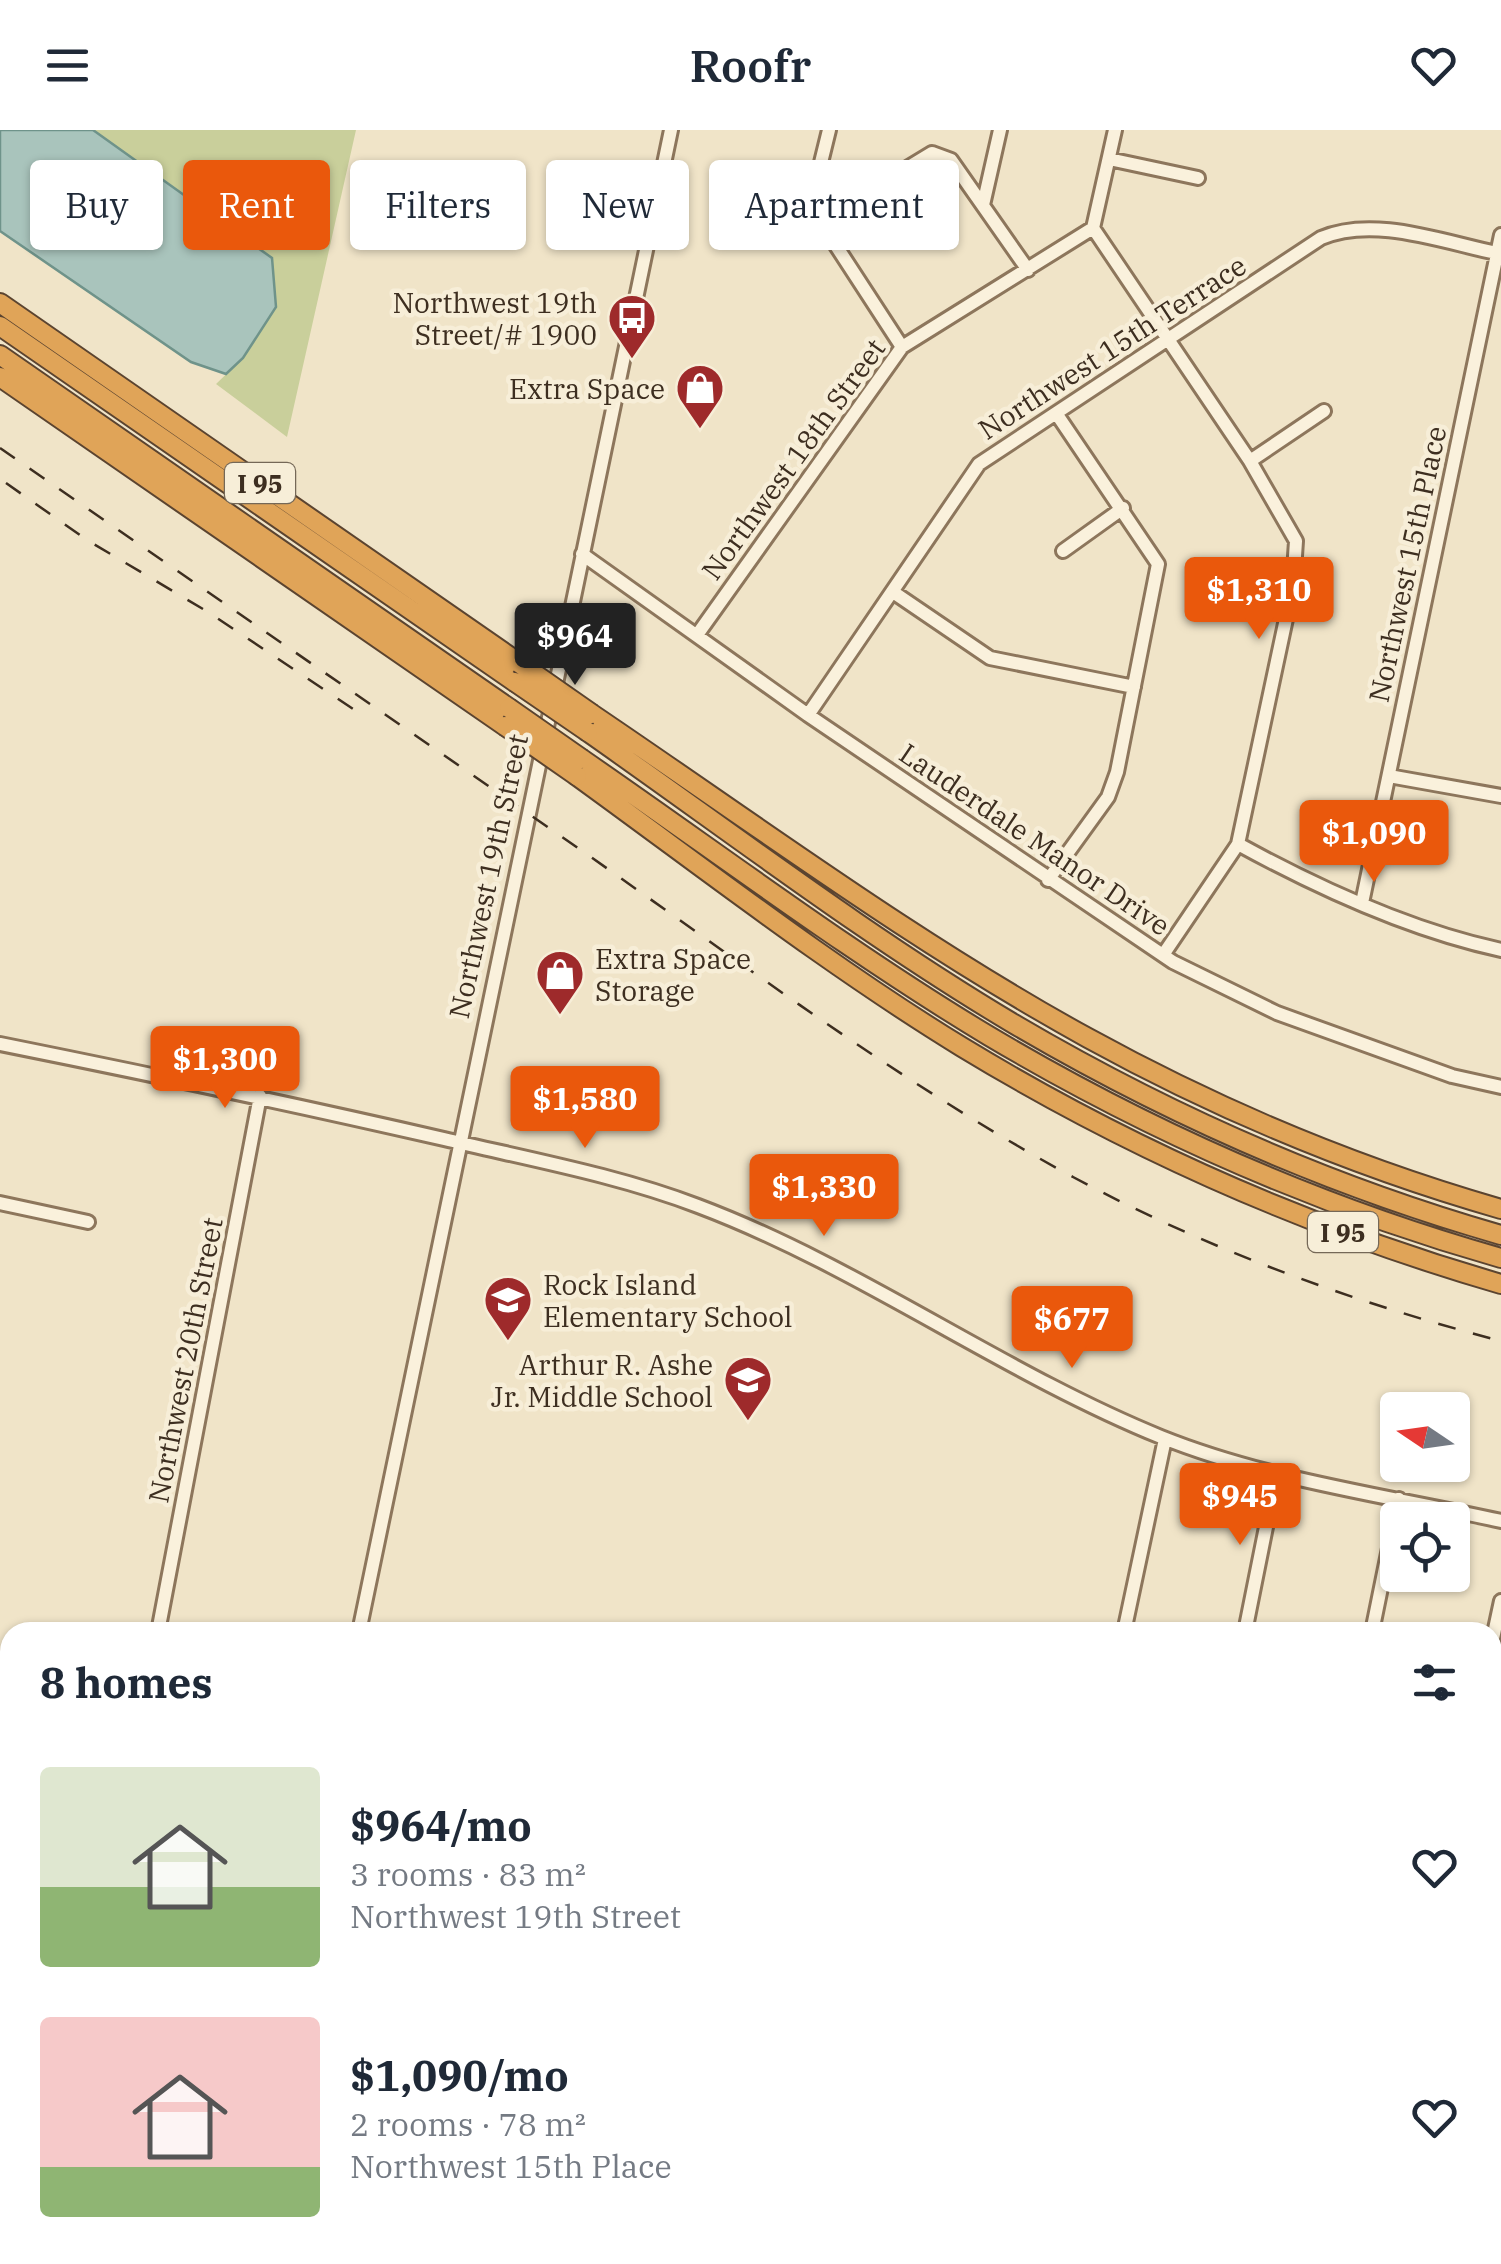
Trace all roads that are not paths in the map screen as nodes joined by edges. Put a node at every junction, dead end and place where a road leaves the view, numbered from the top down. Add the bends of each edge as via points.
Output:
1 (671, 130) edge
2 (828, 130) edge
3 (1000, 130) edge
4 (1115, 130) edge
5 (1109, 159) junction
6 (822, 160) edge
7 (920, 160) edge
8 (951, 160) edge
9 (959, 171) edge
10 (1198, 178) dead end
11 (983, 205) junction
12 (1094, 228) junction
13 (1501, 236) edge
14 (839, 250) edge
15 (1499, 254) edge
16 (1028, 270) junction
17 (0, 303) edge
18 (0, 326) edge
19 (1171, 340) junction
20 (902, 347) junction
21 (0, 355) edge
22 (0, 377) edge
23 (1324, 411) dead end
24 (1056, 413) junction
25 (1250, 461) junction
26 (1123, 508) junction
27 (1062, 552) dead end
28 (582, 554) junction
29 (893, 592) junction
30 (697, 636) junction
31 (517, 672) junction
32 (1134, 687) junction
33 (808, 716) junction
34 (507, 717) junction
35 (590, 723) junction
36 (580, 768) junction
37 (1389, 776) junction
38 (1501, 796) edge
39 (1238, 844) junction
40 (1048, 880) junction
41 (1362, 903) junction
42 (1501, 950) edge
43 (1162, 955) junction
44 (0, 1044) edge
45 (1501, 1087) edge
46 (260, 1096) junction
47 (458, 1142) junction
48 (1189, 1168) junction
49 (1388, 1173) junction
50 (0, 1202) edge
51 (1353, 1210) junction
52 (1501, 1210) edge
53 (88, 1222) dead end
54 (1501, 1225) edge
55 (1501, 1235) edge
56 (1501, 1258) edge
57 (1501, 1284) edge
58 (1164, 1438) junction
59 (1277, 1472) junction
60 (1398, 1499) junction
61 (1501, 1521) edge
62 (160, 1622) edge
63 (361, 1622) edge
64 (1126, 1622) edge
65 (1246, 1622) edge
66 (1374, 1622) edge

1 - 28 street, Northwest 19th Street
2 - 6 street
3 - 11 street
4 - 5 street
5 - 10 street
5 - 12 street
7 - 8 street via 932,153
9 - 11 street
11 - 16 street
12 - 16 street, Northwest 18th Street
12 - 19 street
13 - 15 street, Northwest 15th Place
14 - 20 street
15 - 19 street, Northwest 15th Terrace via 1368,228 1341,229
15 - 37 street, Northwest 15th Place
16 - 20 street, Northwest 18th Street
17 - 31 highway, I 95
18 - 31 highway
19 - 24 street, Northwest 15th Terrace
19 - 25 street
20 - 30 street, Northwest 18th Street
21 - 34 highway
22 - 34 highway, I 95
23 - 25 street
24 - 26 street
24 - 29 street, Northwest 15th Terrace via 980,464
25 - 39 street via 1293,530 1297,560
26 - 27 street
26 - 32 street via 1158,564
28 - 30 street, Lauderdale Manor Drive
28 - 47 street, Northwest 19th Street
29 - 32 street via 990,658
29 - 33 street, Northwest 15th Terrace
30 - 33 street, Lauderdale Manor Drive
31 - 35 highway, I 95, bridge
32 - 40 street via 1108,796
33 - 40 street, Lauderdale Manor Drive
34 - 36 highway, I 95, bridge
35 - 49 highway, I 95 via 1042,1012 1220,1104
35 - 55 highway via 919,964 1077,1060 1276,1155
36 - 48 highway, I 95 via 926,1024 1058,1102
36 - 51 highway via 1003,1044 1183,1139
37 - 38 street
37 - 41 street, Northwest 15th Place
39 - 41 street
39 - 43 street
40 - 43 street, Lauderdale Manor Drive
41 - 42 street
43 - 45 street, Lauderdale Manor Drive via 1278,1013
44 - 46 street
46 - 47 street
46 - 62 street, Northwest 20th Street
47 - 58 street via 694,1204 767,1234
47 - 63 street, Northwest 19th Street
48 - 51 highway
48 - 57 highway, I 95 via 1328,1226
49 - 52 highway, I 95
49 - 54 highway
50 - 53 street
51 - 56 highway
58 - 59 street
58 - 64 street
59 - 60 street
59 - 65 street
60 - 61 street
60 - 66 street

